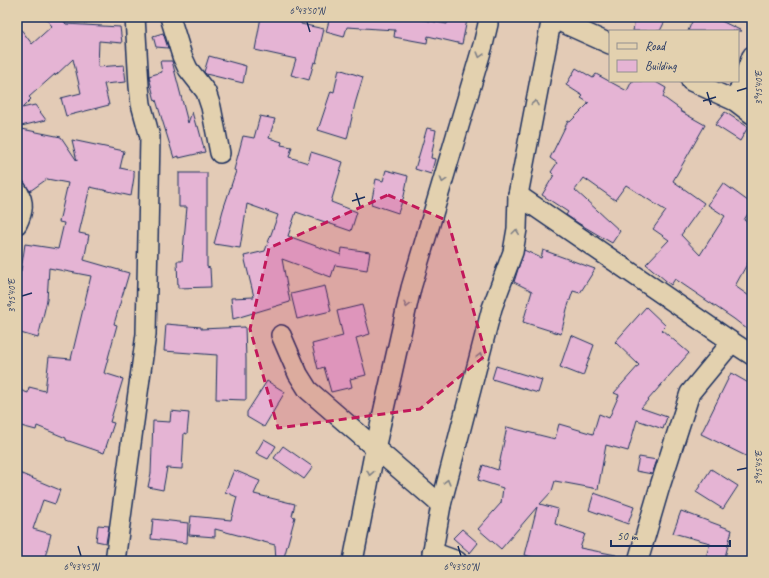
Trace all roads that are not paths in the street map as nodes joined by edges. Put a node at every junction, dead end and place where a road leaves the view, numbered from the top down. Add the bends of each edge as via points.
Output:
1 (135, 17) edge
2 (170, 17) edge
3 (488, 17) edge
4 (551, 17) edge
5 (609, 44) edge
6 (752, 56) edge
7 (693, 82) edge
8 (735, 101) junction
9 (752, 114) edge
10 (220, 153) dead end
11 (17, 190) edge
12 (518, 195) junction
13 (17, 224) edge
14 (281, 335) dead end
15 (732, 342) junction
16 (752, 354) edge
17 (375, 449) junction
18 (441, 505) junction
19 (432, 556) edge
20 (115, 561) edge
21 (352, 561) edge
22 (457, 561) edge
23 (638, 561) edge

1 - 20 street via 138,86 150,137 146,334
2 - 10 street via 182,56 206,92
3 -> 17 street via 483,45 411,288
4 - 5 street
12 -> 4 street
6 - 8 street
7 - 8 street
8 - 9 street
11 - 13 street via 22,203 22,214
12 - 15 street
18 -> 12 street via 492,308 513,252
14 - 17 street via 308,390
15 - 16 street
15 - 23 street via 690,393
17 - 18 street
17 -> 21 street
18 - 19 street
19 - 22 street

